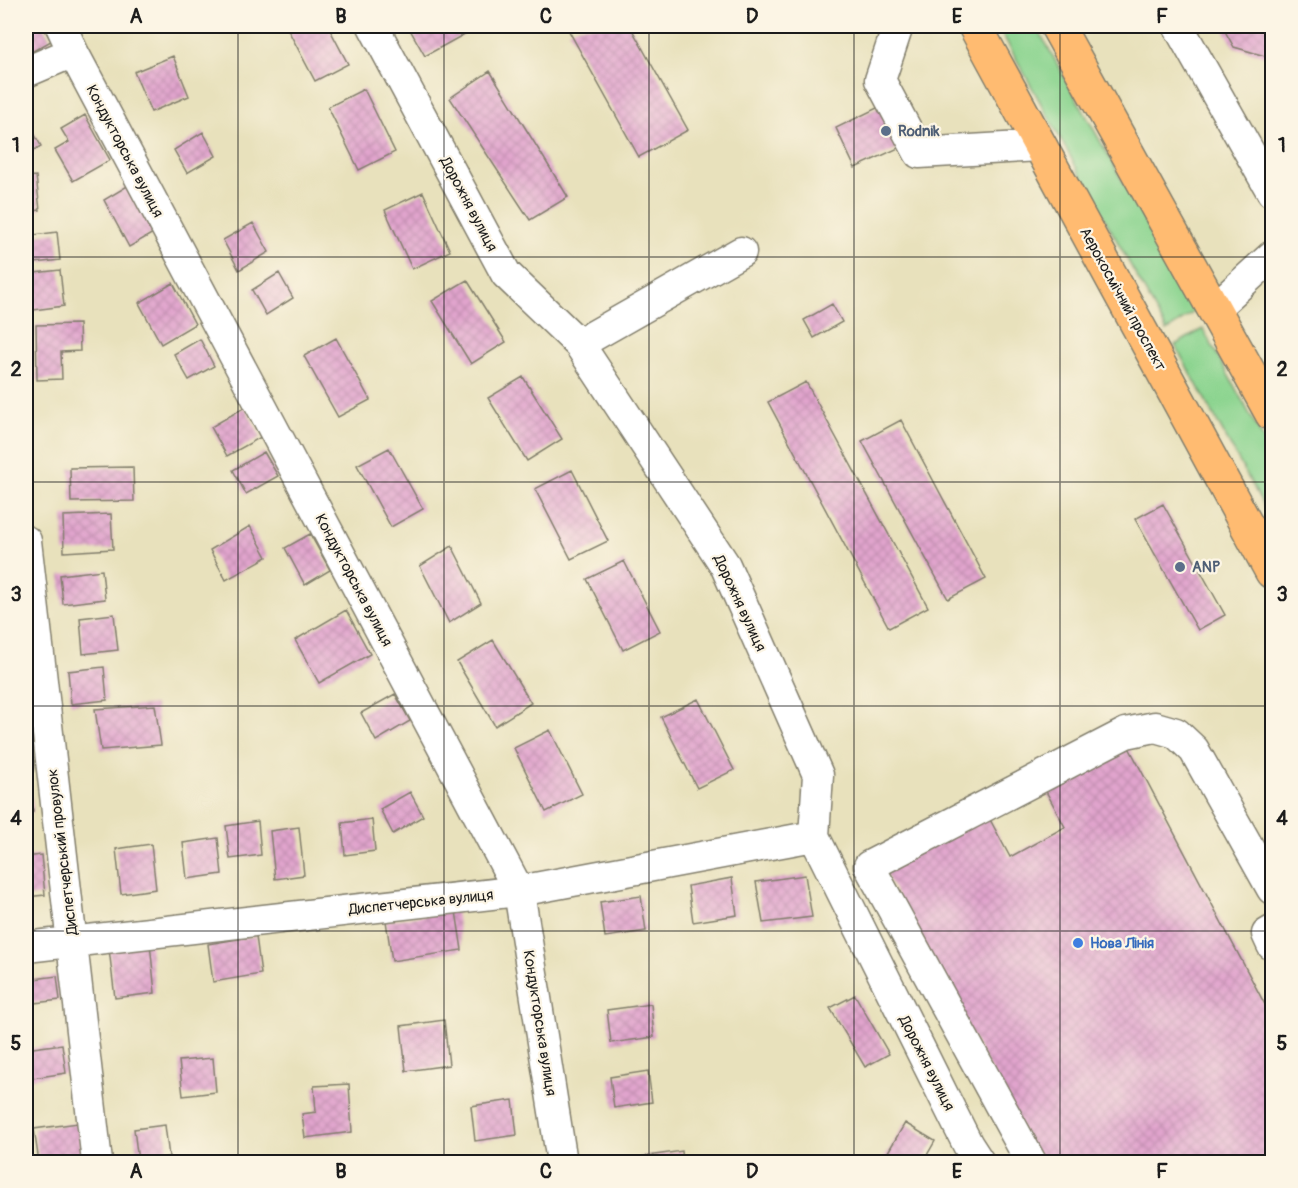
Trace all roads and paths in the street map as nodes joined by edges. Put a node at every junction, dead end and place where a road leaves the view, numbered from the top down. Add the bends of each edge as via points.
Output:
1 (373, 26) edge
2 (898, 26) edge
3 (975, 26) edge
4 (1057, 26) edge
5 (1178, 26) edge
6 (67, 39) edge
7 (26, 72) edge
8 (1040, 146) junction
9 (1272, 192) edge
10 (741, 252) dead end
11 (1272, 256) edge
12 (1215, 308) junction
13 (579, 344) junction
14 (1272, 414) edge
15 (26, 541) edge
16 (1272, 572) edge
17 (814, 836) junction
18 (1272, 889) edge
19 (519, 891) junction
20 (1272, 931) edge
21 (72, 941) junction
22 (1272, 945) edge
23 (26, 946) edge
24 (969, 1157) edge
25 (97, 1162) edge
26 (562, 1162) edge
27 (1031, 1162) edge

1 - 13 street, Дорожня вулиця via 506,274
2 - 8 street via 880,80 919,153
3 - 8 main road, Аерокосмічний проспект
4 - 12 main road
5 - 9 street
6 - 7 street
6 - 19 street, Кондукторська вулиця
8 - 16 main road, Аерокосмічний проспект
10 - 13 street
11 - 12 street
12 - 14 main road
13 - 17 street, Дорожня вулиця via 724,565 818,776
15 - 21 street, Диспетчерський провулок
17 - 19 street, Диспетчерська вулиця
17 - 24 street, Дорожня вулиця
18 - 27 street via 1194,750 1176,732 1155,727 1126,733 868,866
19 - 21 street, Диспетчерська вулиця
19 - 26 street, Кондукторська вулиця
20 - 22 street via 1267,934
21 - 23 street, Диспетчерська вулиця
21 - 25 street, Диспетчерський провулок

